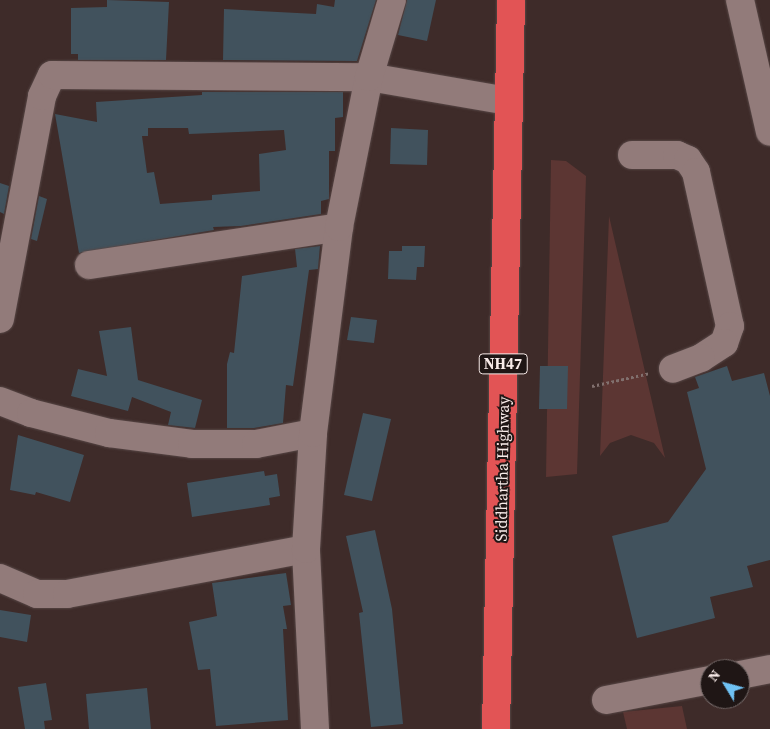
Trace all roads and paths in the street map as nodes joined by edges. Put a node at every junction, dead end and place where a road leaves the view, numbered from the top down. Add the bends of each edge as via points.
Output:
1 (392, 0) edge
2 (511, 0) edge
3 (740, 0) edge
4 (369, 77) junction
5 (508, 101) junction
6 (770, 132) edge
7 (632, 156) dead end
8 (339, 227) junction
9 (89, 265) dead end
10 (0, 319) edge
11 (673, 368) joint
12 (592, 386) dead end
13 (0, 401) edge
14 (312, 433) junction
15 (306, 549) junction
16 (0, 578) edge
17 (770, 669) edge
18 (750, 673) edge
19 (700, 682) edge
20 (606, 700) dead end
21 (315, 729) edge
22 (496, 729) edge

1 - 4 street
2 - 5 highway, Siddhartha Highway / NH47
3 - 6 street
4 - 5 street
4 - 8 street
4 - 10 street via 52,75 42,96
5 - 22 highway, Siddhartha Highway / NH47
7 - 11 street via 677,155 688,160 696,172 730,326 724,343 701,358
8 - 9 street
8 - 14 street
11 - 12 path
13 - 14 street via 30,413 109,433 192,444 256,444
14 - 15 street
15 - 16 street via 67,594 37,594
15 - 21 street
17 - 18 street
19 - 20 street

